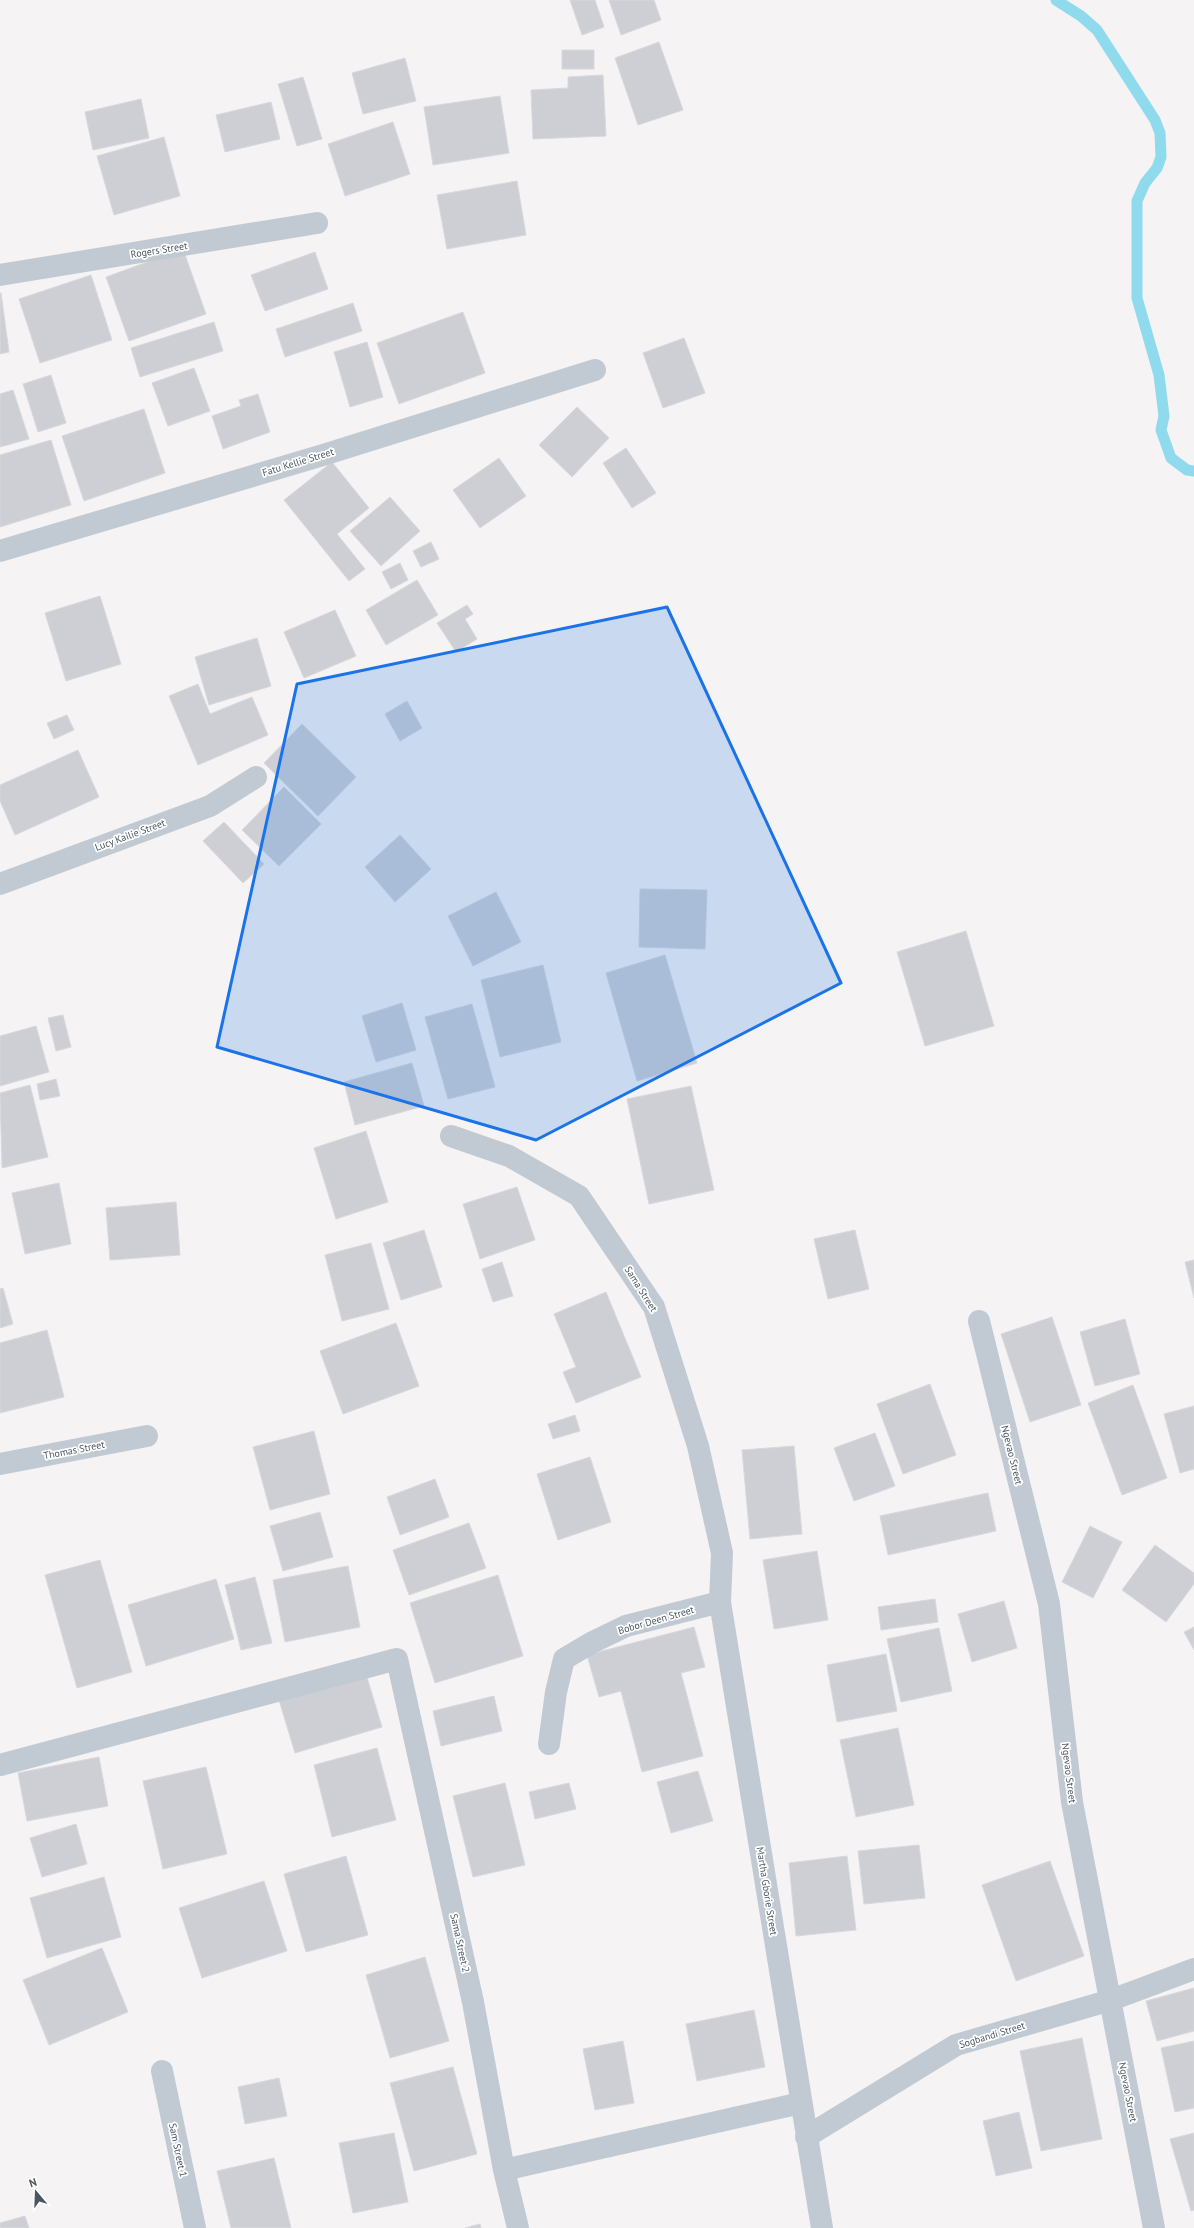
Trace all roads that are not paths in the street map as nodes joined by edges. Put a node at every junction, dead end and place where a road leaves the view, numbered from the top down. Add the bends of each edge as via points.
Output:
1 (317, 223) dead end
2 (0, 275) edge
3 (595, 370) dead end
4 (0, 551) edge
5 (256, 777) dead end
6 (0, 884) edge
7 (451, 1136) dead end
8 (979, 1321) dead end
9 (147, 1436) dead end
10 (0, 1464) edge
11 (722, 1553) joint
12 (720, 1602) junction
13 (549, 1744) dead end
14 (0, 1765) edge
15 (1194, 1969) edge
16 (1111, 2000) junction
17 (162, 2071) dead end
18 (801, 2103) junction
19 (806, 2137) junction
20 (504, 2170) junction
21 (195, 2228) edge
22 (518, 2228) edge
23 (822, 2228) edge
24 (1154, 2228) edge

1 - 2 street, Rogers Street
3 - 4 street, Fatu Kellie Street via 323,455
5 - 6 street, Lucy Kailie Street via 210,806
7 - 11 street, Sama Street via 509,1156 579,1196 654,1307 698,1446
8 - 16 street, Ngevao Street via 1049,1604 1072,1802
9 - 10 street, Thomas Street
11 - 12 street, Martha Gborie Street
12 - 13 street, Bobor Deen Street via 626,1626 564,1659 556,1692
12 - 18 street, Martha Gborie Street
14 - 20 street, Sama Street 2 via 397,1659 471,1994
15 - 16 street, Sogbandi Street
16 - 19 street, Sogbandi Street via 956,2045
16 - 24 street, Ngevao Street
17 - 21 street, Sam Street 1
18 - 19 street, Martha Gborie Street
18 - 20 street
19 - 23 street, Martha Gborie Street
20 - 22 street, Sama Street 2

